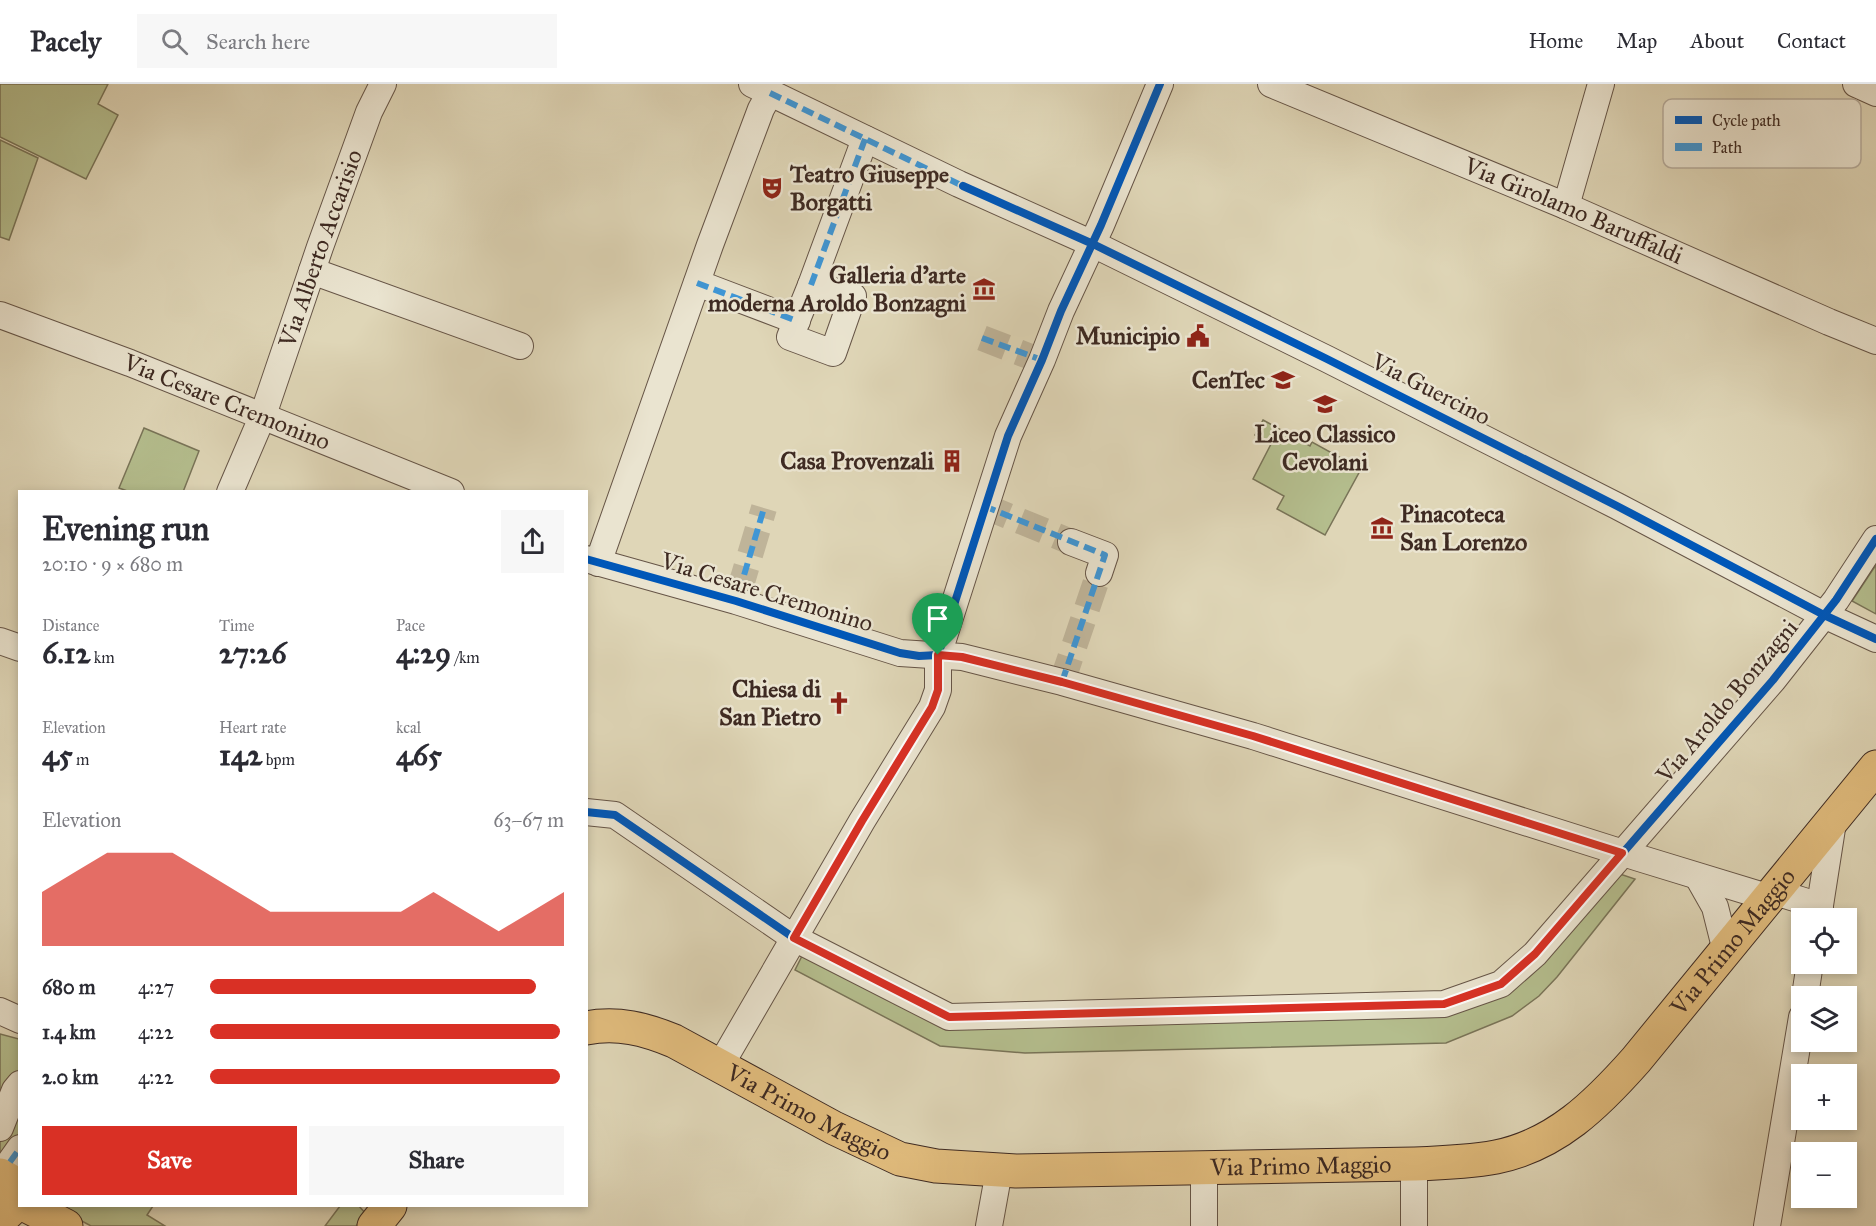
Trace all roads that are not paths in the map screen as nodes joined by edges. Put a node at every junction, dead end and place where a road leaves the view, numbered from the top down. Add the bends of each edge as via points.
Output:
1 (383, 84) edge
2 (1160, 84) edge
3 (1271, 84) edge
4 (1601, 84) edge
5 (1856, 84) edge
6 (761, 88) edge
7 (1876, 93) edge
8 (865, 139) junction
9 (1566, 206) junction
10 (1093, 244) junction
11 (312, 271) junction
12 (697, 283) junction
13 (811, 285) junction
14 (797, 321) junction
15 (2, 323) edge
16 (1876, 341) edge
17 (520, 346) dead end
18 (263, 415) junction
19 (232, 490) edge
20 (446, 490) edge
21 (1876, 539) edge
22 (1071, 542) tunnel mouth
23 (592, 561) edge
24 (1099, 573) tunnel mouth
25 (1824, 615) junction
26 (1876, 639) edge
27 (0, 640) edge
28 (18, 647) edge
29 (938, 655) junction
30 (1876, 767) edge
31 (588, 812) edge
32 (1833, 822) junction
33 (1622, 853) junction
34 (1698, 877) junction
35 (1772, 895) junction
36 (1808, 908) edge
37 (1820, 908) edge
38 (794, 938) junction
39 (1726, 951) junction
40 (0, 1011) edge
41 (18, 1019) edge
42 (588, 1028) edge
43 (1796, 1052) edge
44 (720, 1066) junction
45 (18, 1086) edge
46 (0, 1128) edge
47 (1414, 1164) junction
48 (1204, 1168) junction
49 (999, 1171) junction
50 (41, 1207) edge
51 (389, 1207) edge
52 (66, 1226) edge
53 (374, 1226) edge
54 (989, 1226) edge
55 (1204, 1226) edge
56 (1414, 1226) edge
57 (1767, 1226) edge

1 - 11 street, Via Alberto Accarisio via 369,112
2 - 10 street
3 - 9 street, Via Girolamo Baruffaldi
4 - 9 street
5 - 7 street
6 - 8 street, Via Guercino
6 - 12 street via 761,109
8 - 10 street, Via Guercino
8 - 13 street
9 - 16 street, Via Girolamo Baruffaldi
10 - 25 street, Via Guercino via 1409,400
10 - 29 street via 1037,358
11 - 17 street
11 - 18 street, Via Alberto Accarisio
12 - 14 street
12 - 23 street
13 - 14 street
13 - 14 street via 853,296 832,353 790,337
15 - 18 street, Via Cesare Cremonino via 130,363
18 - 19 street, Via Alberto Accarisio
18 - 20 street, Via Cesare Cremonino
21 - 25 street, Via Aroldo Bonzagni
22 - 24 street via 1105,555
23 - 29 street, Via Cesare Cremonino via 900,653
25 - 26 street, Via Guercino
25 - 33 street, Via Aroldo Bonzagni via 1773,680
27 - 28 street
29 - 33 street, Via Cesare Cremonino via 962,657 1062,682 1253,736
29 - 38 street via 938,690 932,707
30 - 32 main road, Via Primo Maggio
31 - 38 street, Via Aroldo Bonzagni via 615,815
32 - 35 main road, Via Primo Maggio
32 - 37 street
33 - 34 street, Via Cesare Cremonino
33 - 38 street, Via Aroldo Bonzagni via 1535,954 1501,984 1444,1004 949,1017
34 - 35 street, Via Cesare Cremonino
34 - 39 street via 1715,907
35 - 36 street, Via Cesare Cremonino
35 - 39 main road, Via Primo Maggio
38 - 44 street
39 - 47 main road, Via Primo Maggio via 1620,1079 1557,1134 1495,1157
40 - 41 street
42 - 44 main road, Via Primo Maggio via 640,1028
43 - 57 street
44 - 49 main road, Via Primo Maggio via 900,1159
45 - 46 street
47 - 48 main road, Via Primo Maggio
47 - 56 street
48 - 49 main road, Via Primo Maggio
48 - 55 street
49 - 54 street
50 - 52 main road
51 - 53 main road

